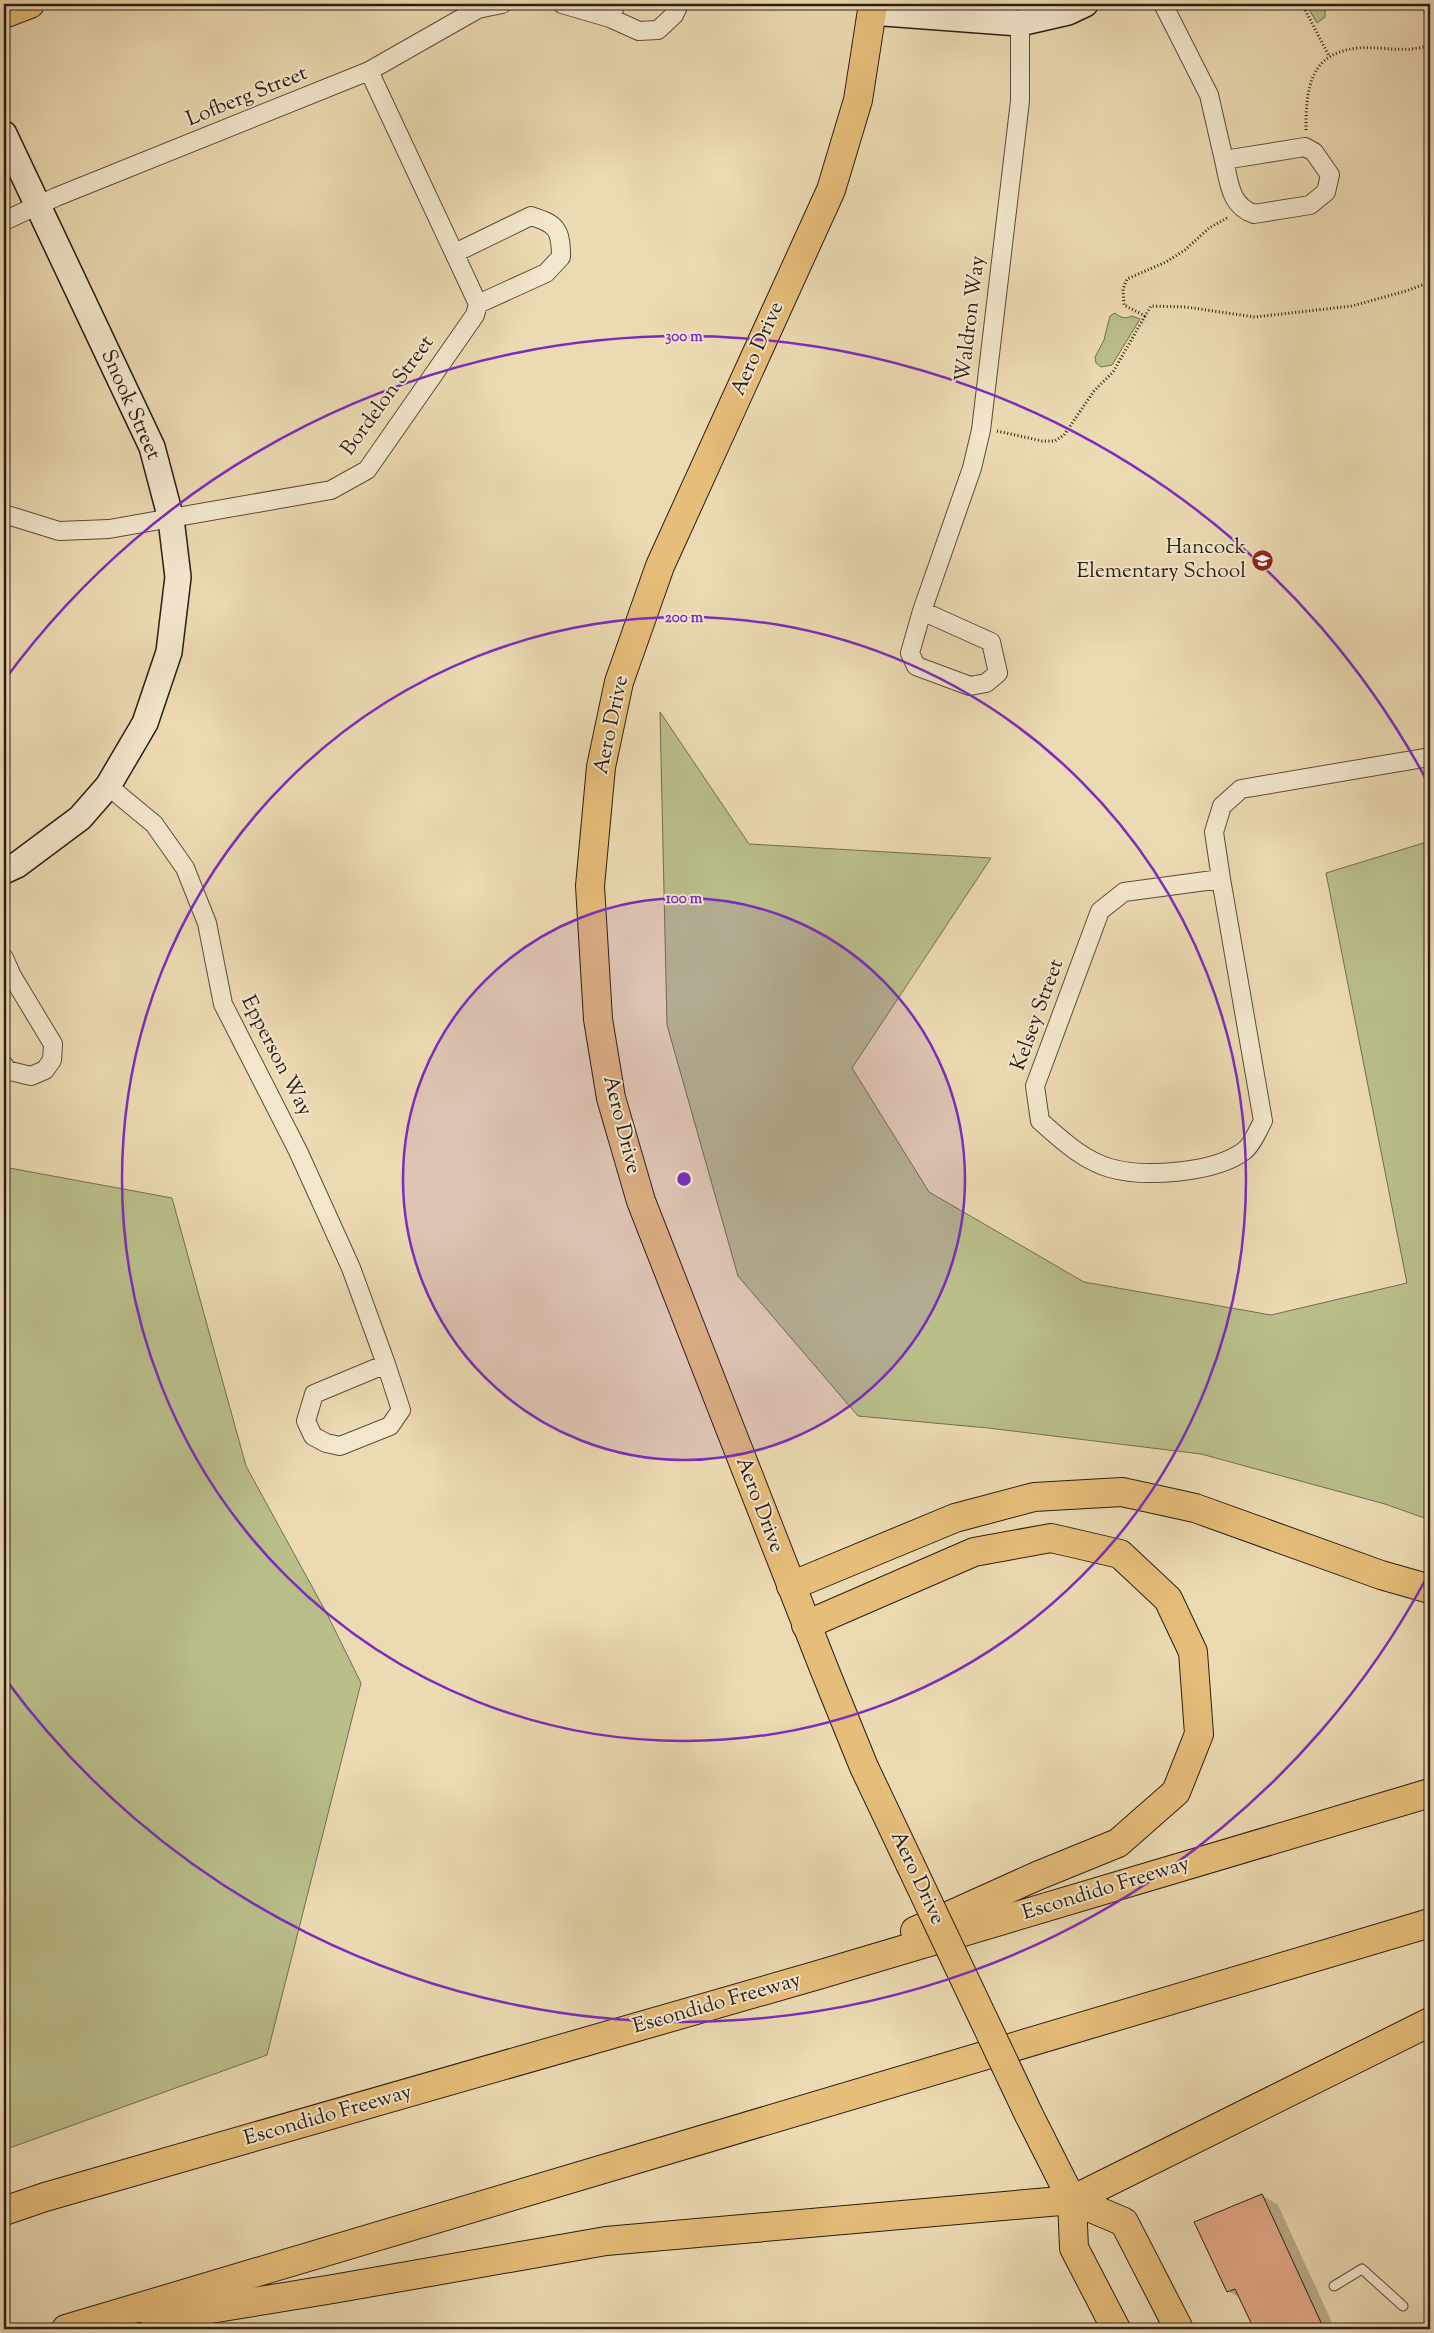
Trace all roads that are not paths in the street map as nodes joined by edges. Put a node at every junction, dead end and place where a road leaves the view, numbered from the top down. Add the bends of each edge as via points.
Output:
1 (30, 4) edge
2 (502, 4) edge
3 (562, 4) edge
4 (679, 4) edge
5 (1085, 4) edge
6 (1163, 4) edge
7 (871, 7) edge
8 (613, 11) edge
9 (4, 14) edge
10 (1020, 24) junction
11 (369, 72) junction
12 (4, 134) edge
13 (1224, 160) junction
14 (36, 206) junction
15 (4, 221) edge
16 (455, 253) junction
17 (478, 304) junction
18 (4, 514) edge
19 (172, 519) junction
20 (922, 611) junction
21 (1430, 757) edge
22 (108, 786) junction
23 (4, 871) edge
24 (1221, 879) junction
25 (4, 958) edge
26 (8, 978) edge
27 (4, 1065) edge
28 (386, 1364) junction
29 (791, 1586) junction
30 (1430, 1589) edge
31 (806, 1625) junction
32 (1430, 1793) edge
33 (1430, 1923) edge
34 (818, 1974) junction
35 (1430, 2022) edge
36 (1072, 2200) junction
37 (4, 2211) edge
38 (1334, 2286) dead end
39 (1403, 2306) dead end
40 (66, 2329) edge
41 (82, 2329) edge
42 (1116, 2329) edge
43 (1179, 2329) edge

1 - 9 main road
2 - 11 street, Lofberg Street via 478,9
3 - 8 street
4 - 8 street via 674,15 658,30 639,31
5 - 10 street via 1068,12
6 - 13 street via 1209,95
7 - 10 street
7 - 29 main road, Aero Drive via 858,100 831,190 660,566 619,682 601,766 590,886 598,1019 611,1098 627,1154 644,1210
10 - 20 street, Waldron Way via 1020,101 981,426 972,468
11 - 14 street, Lofberg Street
11 - 16 street
12 - 14 street, Snook Street
13 - 13 street via 1305,147 1314,152 1330,175 1326,192 1310,205 1254,214 1246,211 1231,195
14 - 15 street, Lofberg Street
14 - 19 street, Snook Street via 152,448
16 - 17 street
16 - 17 street via 531,216 550,222 561,237 561,257 546,273
17 - 19 street, Bordelon Street via 475,315 367,470 331,490
18 - 19 street, Bordelon Street via 58,531 109,529
19 - 22 street, Snook Street via 178,577 169,652 145,723
20 - 20 street, Waldron Way via 910,653 916,666 970,686 986,683 998,673 991,642
21 - 24 street, Kelsey Street via 1241,789 1222,806 1214,832
22 - 23 street, Snook Street via 80,818 17,865
22 - 28 street, Epperson Way via 154,824 185,868 207,923 223,1004 302,1160 351,1268
24 - 24 street, Kelsey Street via 1263,1121 1245,1150 1210,1166 1157,1174 1110,1168 1074,1150 1040,1121 1035,1086 1100,911 1124,892
25 - 26 street
26 - 27 street via 53,1044 52,1060 46,1070 31,1076 6,1070
28 - 28 street, Epperson Way via 314,1394 306,1421 314,1436 340,1446 390,1426 402,1410
29 - 30 main road via 955,1518 1034,1497 1122,1492 1195,1508 1381,1575
29 - 31 main road, Aero Drive
31 - 34 main road via 974,1552 1052,1538 1120,1554 1168,1599 1193,1652 1199,1734 1176,1792 1118,1843
31 - 36 main road, Aero Drive, bridge via 864,1767
32 - 34 main road, Escondido Freeway
33 - 40 main road
34 - 37 main road, Escondido Freeway
35 - 36 main road
36 - 41 main road via 606,2242
36 - 42 main road, Aero Drive via 1074,2248
36 - 43 main road via 1124,2222
38 - 39 lane via 1362,2269

